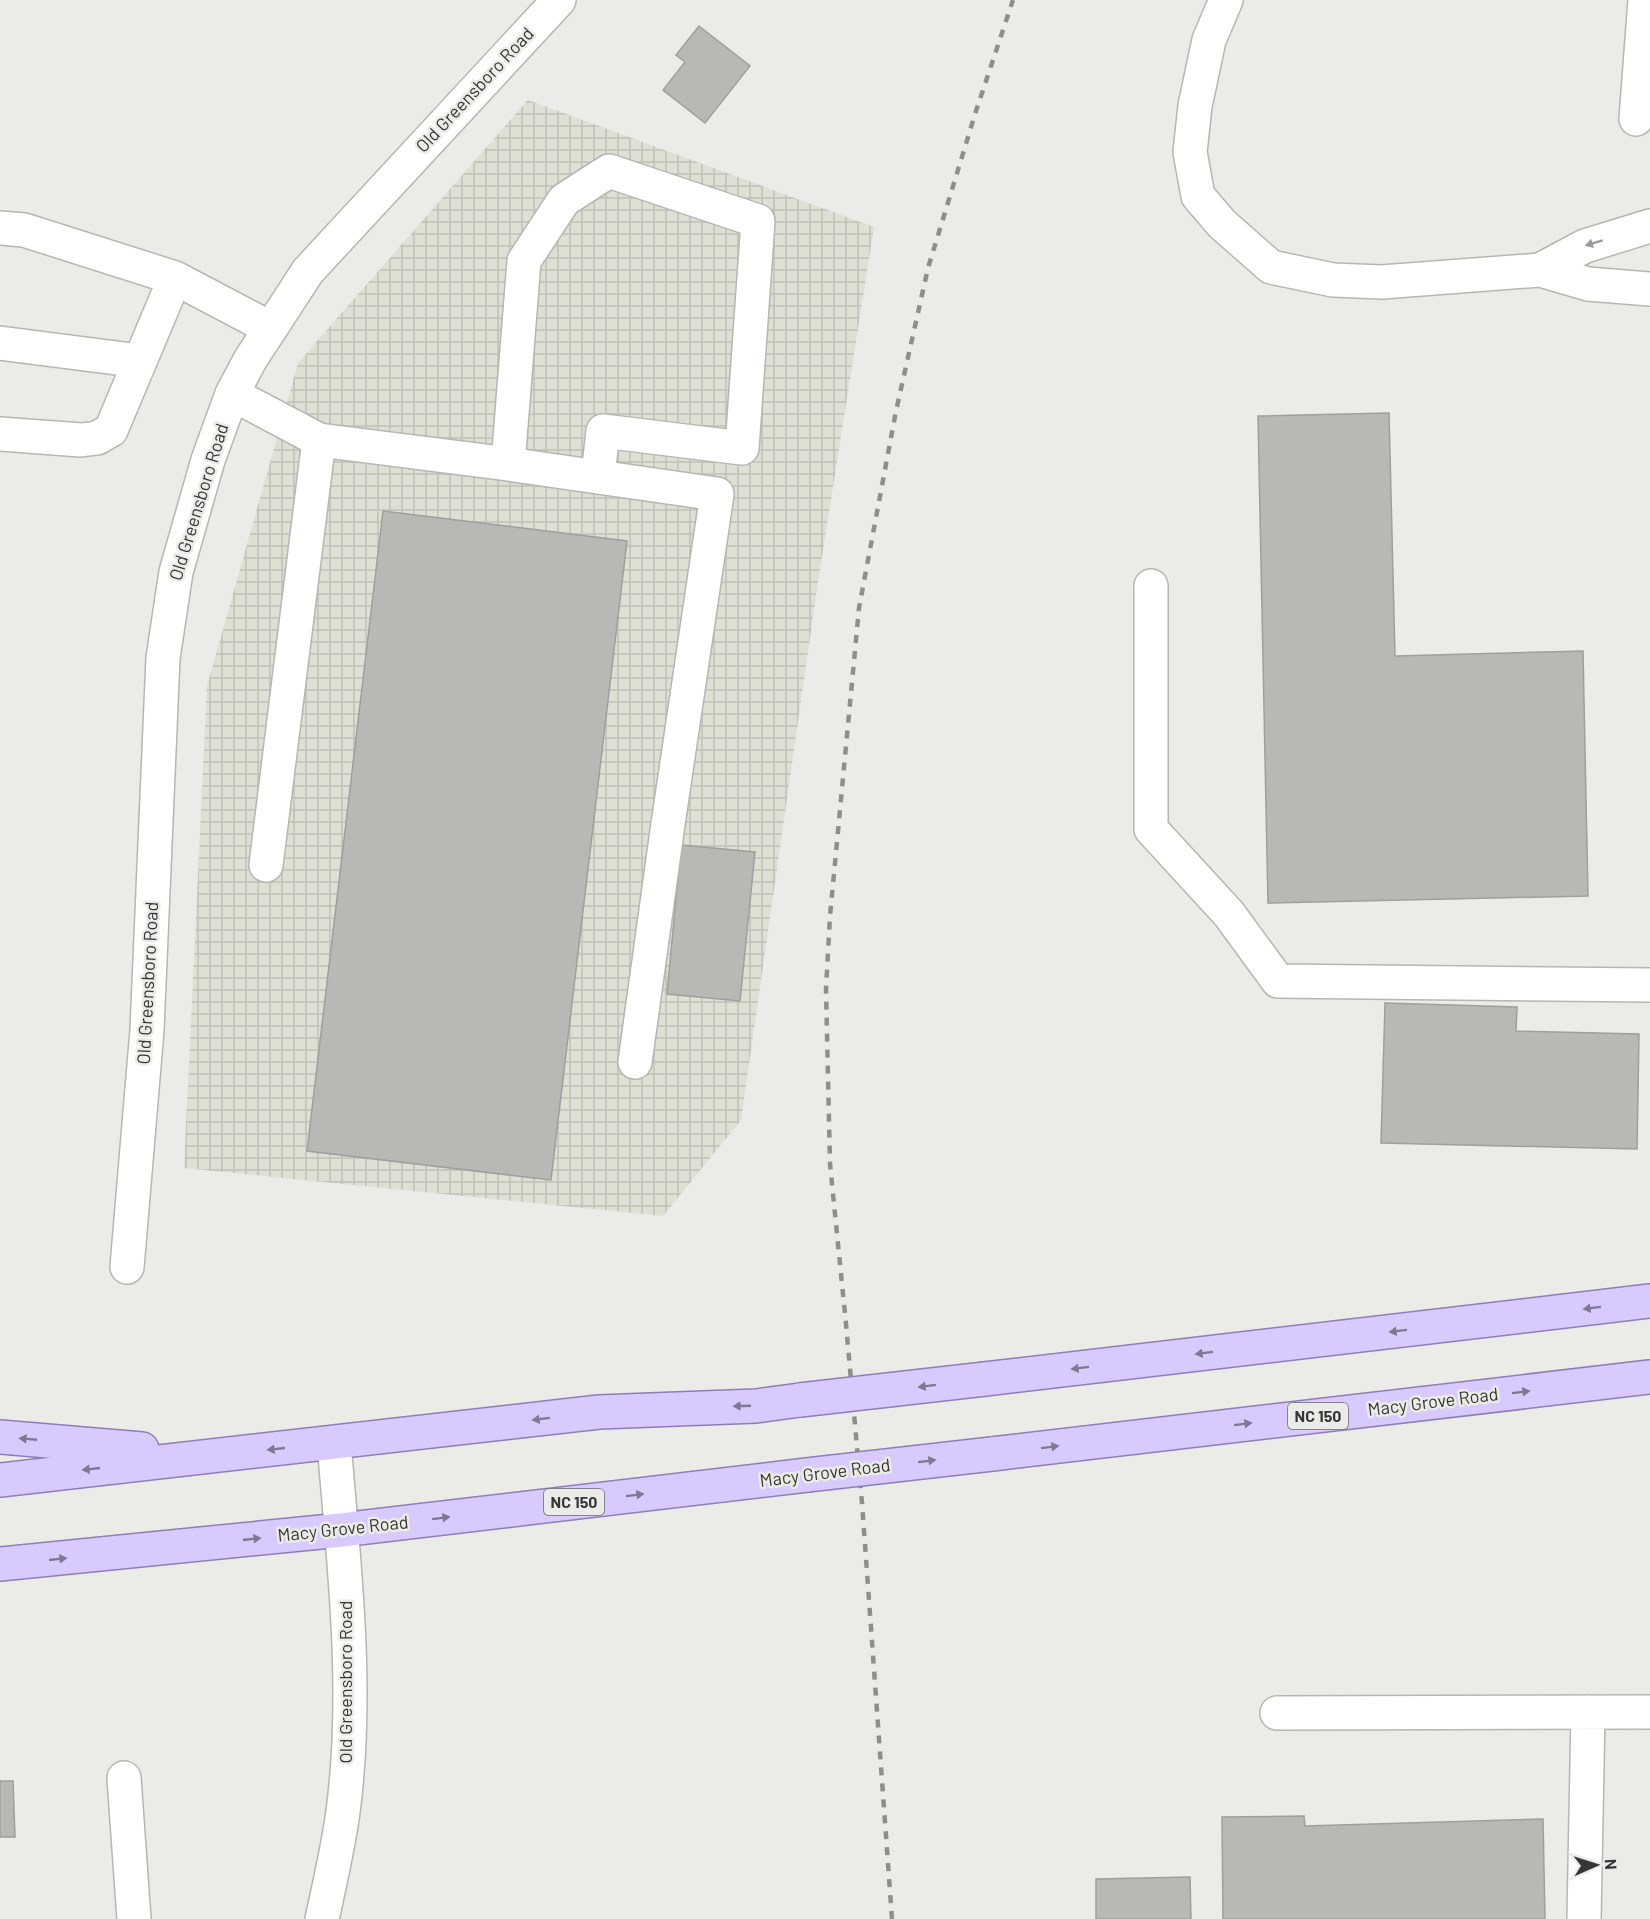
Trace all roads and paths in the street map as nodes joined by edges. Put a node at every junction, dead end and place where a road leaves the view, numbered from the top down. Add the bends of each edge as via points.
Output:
1 (559, 0) edge
2 (1226, 0) edge
3 (1645, 0) edge
4 (1636, 119) dead end
5 (1650, 226) edge
6 (0, 228) edge
7 (1540, 270) junction
8 (176, 278) junction
9 (1650, 289) edge
10 (270, 328) junction
11 (0, 343) edge
12 (140, 361) junction
13 (232, 394) junction
14 (0, 434) edge
15 (319, 440) junction
16 (508, 464) junction
17 (597, 476) junction
18 (1151, 586) dead end
19 (266, 865) dead end
20 (1650, 985) edge
21 (635, 1062) dead end
22 (127, 1267) dead end
23 (1650, 1301) edge
24 (1647, 1377) edge
25 (0, 1437) edge
26 (334, 1443) junction
27 (212, 1456) junction
28 (0, 1480) edge
29 (341, 1530) junction
30 (0, 1564) edge
31 (1588, 1712) junction
32 (1650, 1712) edge
33 (1277, 1713) dead end
34 (124, 1778) dead end
35 (134, 1919) edge
36 (322, 1919) edge
37 (1584, 1919) edge

1 - 10 street, Old Greensboro Road via 308,271
2 - 7 street via 1209,40 1190,152 1198,196 1222,224 1271,267 1333,280 1382,282
3 - 4 street
5 -> 7 street via 1585,246
6 - 8 street via 24,230
7 - 9 street via 1588,284
8 - 10 street
8 - 12 street
10 - 13 street, Old Greensboro Road
11 - 12 street
12 - 14 street via 111,430 97,438
13 - 15 street
13 - 22 street, Old Greensboro Road via 208,460 176,572 163,657 147,1030
15 - 16 street
15 - 19 street
16 - 17 street
16 - 17 street via 524,261 564,200 609,171 758,221 742,448 603,431
17 - 21 street via 717,494
18 - 20 street via 1150,829 1229,914 1278,981
23 -> 26 main road, bridge via 756,1406 599,1412
29 -> 24 main road, Macy Grove Road / NC 150, bridge
27 -> 25 main road
26 -> 27 main road
26 - 29 street, Old Greensboro Road
27 -> 28 main road
30 -> 29 main road, Macy Grove Road / NC 150
29 - 36 street, Old Greensboro Road via 349,1671 348,1750 343,1811
31 - 32 street
31 - 33 street
31 - 37 street
34 - 35 street

